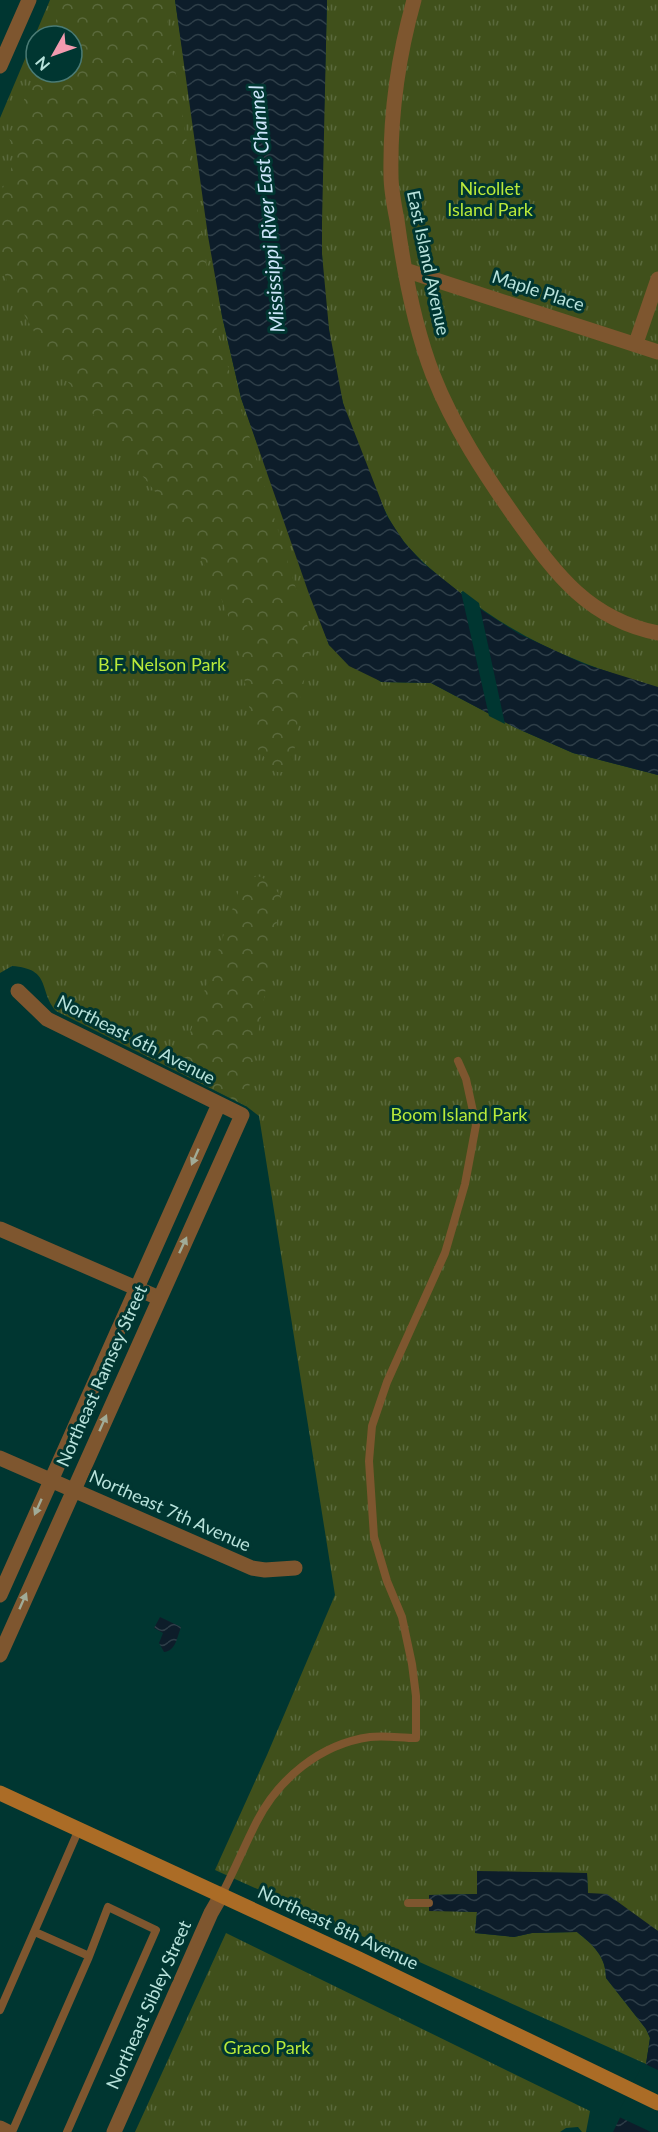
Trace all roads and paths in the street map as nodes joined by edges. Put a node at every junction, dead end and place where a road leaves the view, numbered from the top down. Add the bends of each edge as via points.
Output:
1 (29, 0) edge
2 (414, 0) edge
3 (5, 44) edge
4 (0, 66) edge
5 (405, 270) junction
6 (658, 279) edge
7 (636, 344) junction
8 (658, 352) edge
9 (651, 631) edge
10 (18, 991) dead end
11 (458, 1061) dead end
12 (219, 1104) junction
13 (242, 1115) joint
14 (0, 1229) edge
15 (136, 1289) junction
16 (159, 1298) junction
17 (0, 1458) edge
18 (51, 1480) junction
19 (73, 1489) junction
20 (295, 1568) dead end
21 (0, 1595) edge
22 (0, 1655) edge
23 (0, 1793) edge
24 (79, 1829) junction
25 (222, 1894) junction
26 (408, 1903) dead end
27 (429, 1903) dead end
28 (35, 1932) junction
29 (90, 1956) junction
30 (0, 2010) edge
31 (658, 2103) edge
32 (0, 2128) edge
33 (10, 2132) edge
34 (67, 2132) edge
35 (114, 2132) edge

1 - 3 street
2 - 5 street, East Island Avenue via 393,109 390,178
3 - 4 street
5 - 7 street, Maple Place
5 - 9 street, East Island Avenue via 433,375 489,479 546,560 585,601 610,616
6 - 7 street
7 - 8 street, Maple Place
10 - 12 street, Northeast 6th Avenue via 47,1019
11 - 25 lane via 476,1125 465,1184 445,1253 383,1393 372,1426 369,1461 374,1537 402,1617 412,1664 416,1738 370,1737 340,1745 306,1762 286,1780 256,1821
12 - 13 street, Northeast 6th Avenue
12 -> 15 street, Northeast Ramsey Street
16 -> 13 street, Northeast Ramsey Street
14 - 15 street
15 - 16 street
15 - 18 street, Northeast Ramsey Street
19 -> 16 street, Northeast Ramsey Street
17 - 18 street, Northeast 7th Avenue
18 - 19 street, Northeast 7th Avenue
18 -> 21 street, Northeast Ramsey Street
19 - 20 street, Northeast 7th Avenue via 252,1568
22 -> 19 street, Northeast Ramsey Street
23 - 24 main road, Northeast 8th Avenue
24 - 25 main road, Northeast 8th Avenue
24 - 28 lane
25 - 31 main road, Northeast 8th Avenue
25 - 35 street, Northeast Sibley Street
26 - 27 lane
28 - 29 lane
28 - 30 lane
29 - 33 lane
29 - 34 lane via 108,1907 156,1930
32 - 33 street

